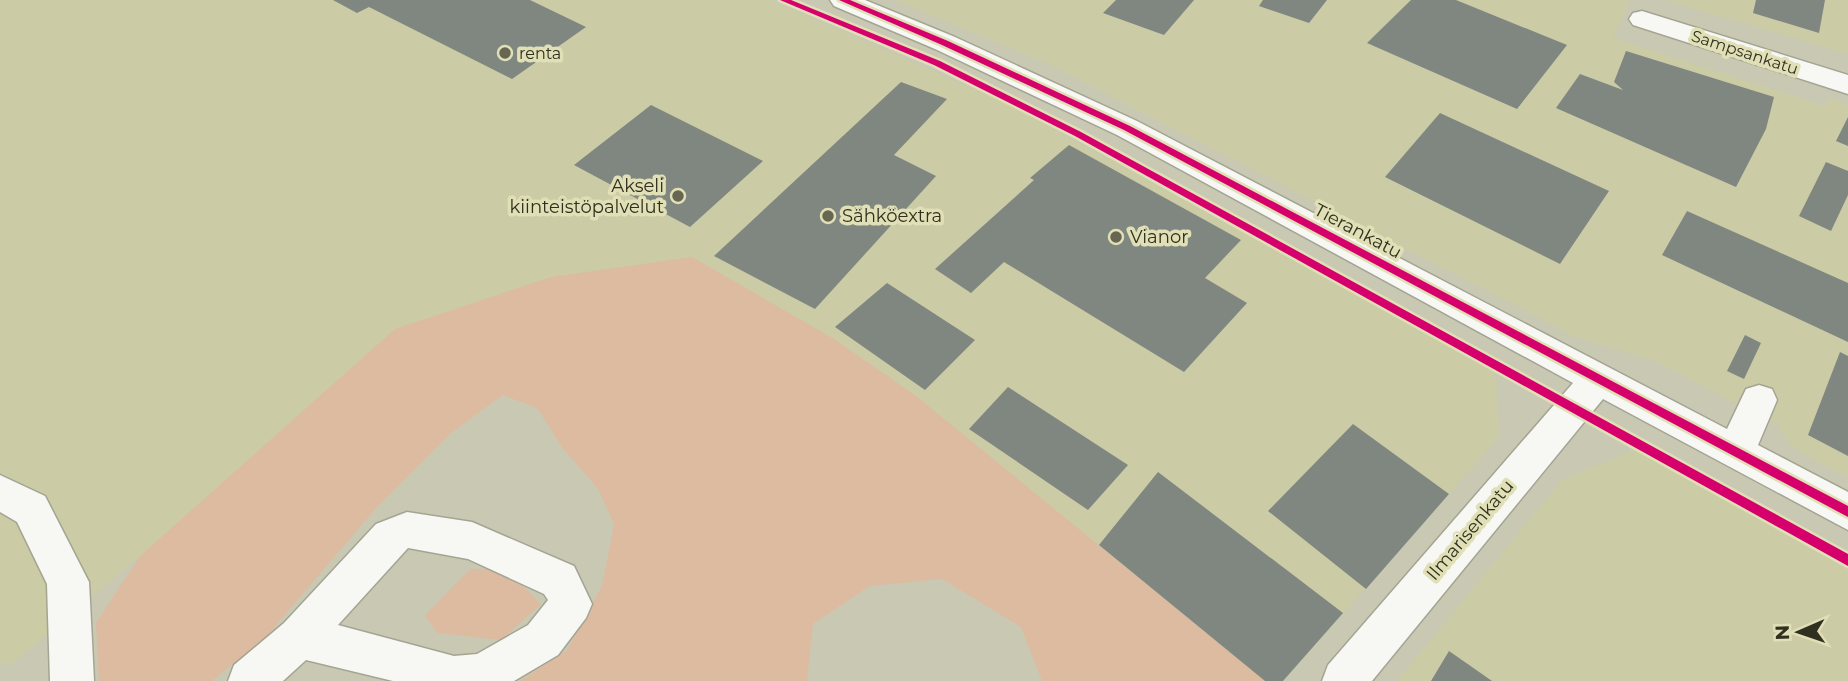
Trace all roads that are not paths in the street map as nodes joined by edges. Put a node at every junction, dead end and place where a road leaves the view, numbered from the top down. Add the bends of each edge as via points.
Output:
1 (842, 0) edge
2 (1642, 19) dead end
3 (1848, 85) edge
4 (1598, 380) junction
5 (1759, 400) dead end
6 (1735, 453) junction
7 (0, 492) edge
8 (1848, 512) edge
9 (299, 638) junction
10 (72, 681) edge
11 (250, 681) edge
12 (1344, 681) edge

1 - 4 street, Tierankatu via 1127,128
2 - 3 street, Sampsankatu
4 - 6 street, Tierankatu
4 - 12 street, Ilmarisenkatu
5 - 6 street
6 - 8 street, Tierankatu
7 - 10 street via 31,509 68,582
9 - 9 street via 454,678 482,675 543,640 571,604 559,580 472,541 407,530 390,537
9 - 11 street

